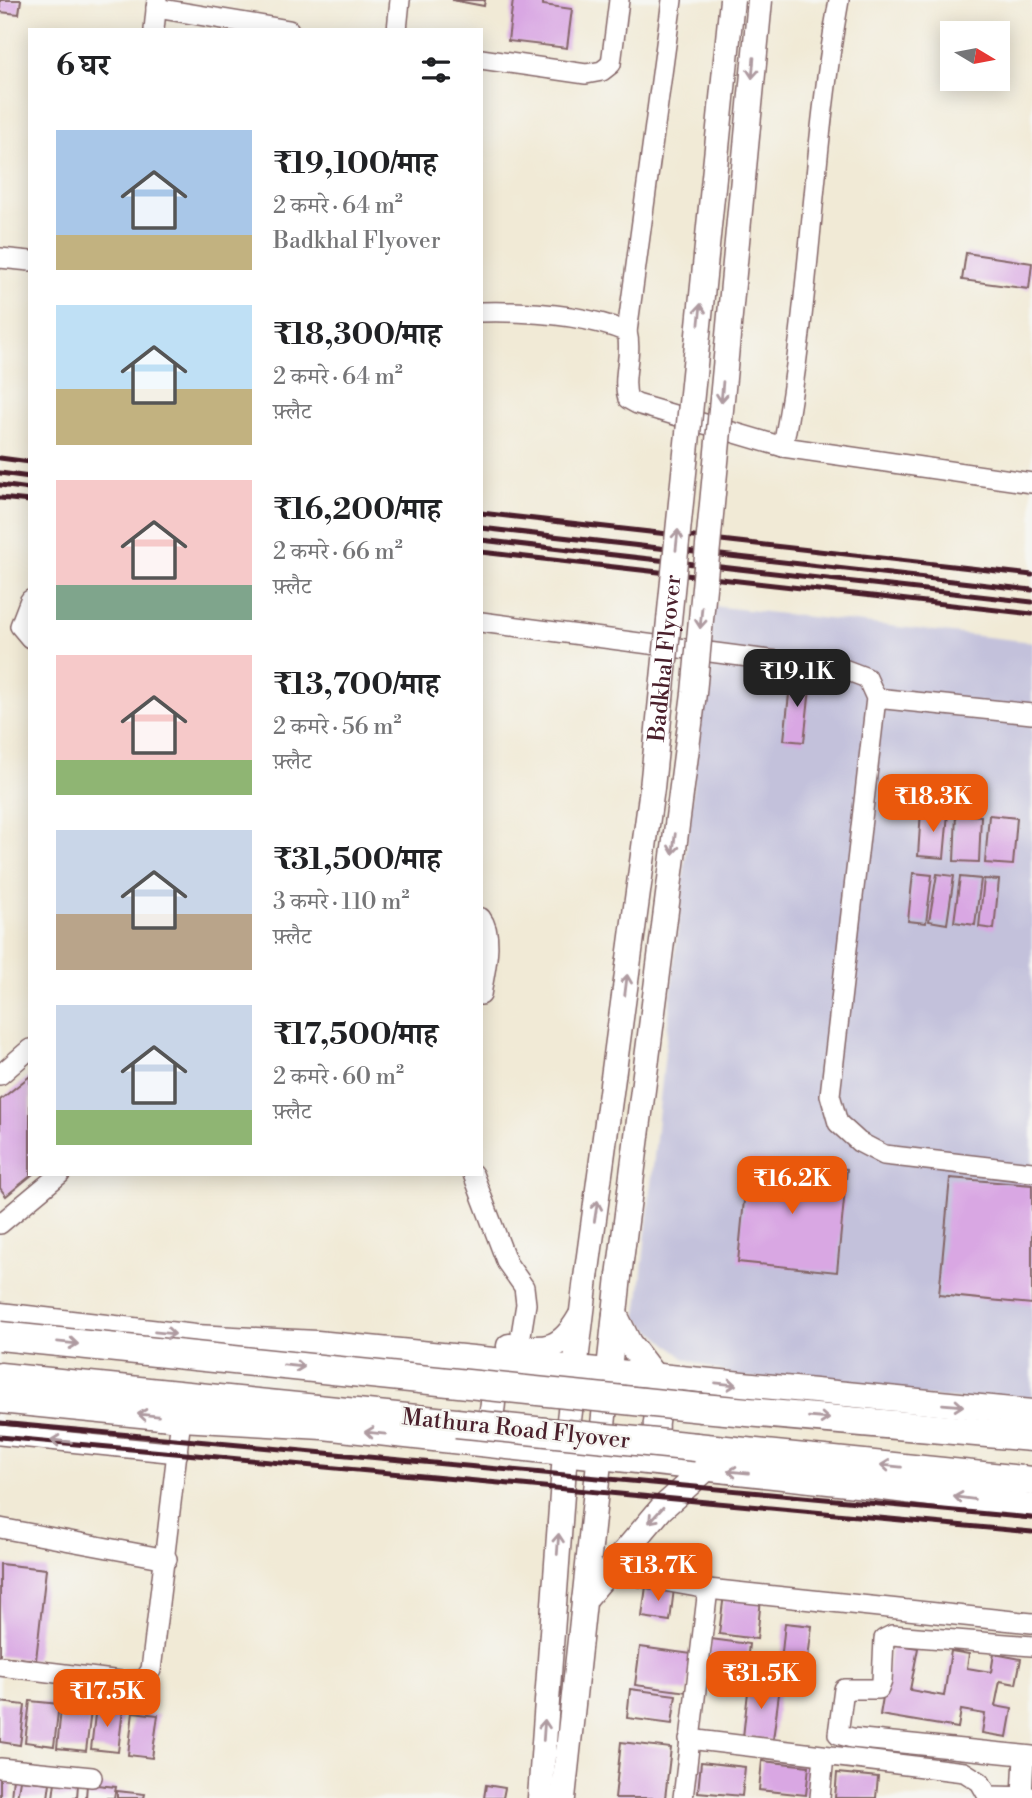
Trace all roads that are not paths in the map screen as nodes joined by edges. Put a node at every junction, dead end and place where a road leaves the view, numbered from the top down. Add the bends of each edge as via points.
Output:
1 (400, 0) edge
2 (619, 0) edge
3 (673, 0) edge
4 (732, 0) edge
5 (760, 0) edge
6 (839, 0) edge
7 (157, 4) edge
8 (154, 28) edge
9 (279, 28) edge
10 (397, 28) edge
11 (483, 59) edge
12 (0, 258) edge
13 (28, 261) edge
14 (483, 312) edge
15 (627, 332) junction
16 (783, 446) junction
17 (1032, 483) edge
18 (28, 605) edge
19 (483, 622) edge
20 (28, 636) edge
21 (876, 698) junction
22 (1032, 714) edge
23 (483, 921) edge
24 (483, 979) edge
25 (28, 1051) edge
26 (0, 1075) edge
27 (1032, 1172) edge
28 (58, 1176) edge
29 (474, 1176) edge
30 (0, 1224) edge
31 (615, 1314) junction
32 (0, 1315) edge
33 (582, 1315) junction
34 (0, 1336) edge
35 (317, 1343) junction
36 (519, 1347) junction
37 (471, 1358) junction
38 (575, 1368) junction
39 (610, 1373) junction
40 (0, 1377) edge
41 (665, 1378) junction
42 (0, 1401) edge
43 (1032, 1412) edge
44 (181, 1419) junction
45 (0, 1435) edge
46 (1032, 1437) edge
47 (471, 1443) junction
48 (178, 1453) junction
49 (565, 1453) junction
50 (601, 1458) junction
51 (667, 1465) junction
52 (706, 1469) junction
53 (1032, 1480) edge
54 (1032, 1507) edge
55 (0, 1528) edge
56 (167, 1559) junction
57 (608, 1571) junction
58 (708, 1589) junction
59 (584, 1600) junction
60 (955, 1615) junction
61 (1032, 1623) edge
62 (952, 1637) junction
63 (1032, 1646) edge
64 (0, 1666) edge
65 (689, 1739) junction
66 (824, 1756) junction
67 (1028, 1757) edge
68 (0, 1768) edge
69 (92, 1777) dead end
70 (1027, 1796) edge
71 (989, 1797) edge
72 (540, 1798) edge
73 (563, 1798) edge
74 (683, 1798) edge
75 (820, 1798) edge

1 - 10 street
2 - 11 street via 611,64 602,71 586,74
3 - 15 street
33 -> 4 main road, Badkhal Flyover, bridge via 652,788
5 -> 31 main road, Badkhal Flyover, bridge via 694,693
6 - 16 street via 828,59 797,373
7 - 8 street
7 - 9 street
12 - 13 street
14 - 15 street via 544,313
15 - 16 street via 631,346 624,387 628,399
16 - 17 street
18 - 20 street via 20,626
19 - 21 street via 846,670 867,678
21 - 22 street
21 - 27 street via 830,1095 838,1123 859,1142 884,1155
23 - 24 street via 488,940
25 - 26 street
28 - 30 street
29 - 36 street via 507,1263 524,1287
31 - 39 main road, Badkhal Flyover
31 - 41 main road via 629,1343
32 -> 35 main road via 195,1337
33 - 36 main road via 557,1346
33 - 38 main road, Badkhal Flyover
34 -> 46 highway, Mathura Road Flyover, bridge via 709,1409
35 - 36 main road via 384,1333
35 - 37 main road
37 - 38 main road
37 - 47 main road via 489,1375 492,1402 484,1433
38 - 39 main road
38 - 49 main road, Badkhal Flyover
39 - 41 main road
39 - 50 main road, Badkhal Flyover
53 -> 40 highway, Mathura Road Flyover, bridge
41 -> 43 main road
41 - 51 main road via 655,1417 656,1437
44 -> 42 main road
47 -> 44 main road via 323,1427
44 - 48 street
48 -> 45 street
47 - 49 main road
48 - 56 street
49 - 50 main road
72 -> 49 main road, Badkhal Flyover
50 - 51 main road
50 - 59 main road, Badkhal Flyover
51 - 52 main road
54 -> 52 main road
52 -> 57 main road via 660,1509
55 - 56 street
56 - 64 street via 151,1670 144,1680
57 - 58 street
57 - 59 main road
58 - 60 street
58 - 65 street
59 - 73 main road, Badkhal Flyover
60 - 61 street
60 - 62 street
62 - 63 street
62 - 67 street via 892,1634 884,1639 879,1689 844,1689 838,1734
65 - 66 street
65 - 74 street
66 - 71 street via 964,1772 980,1782
66 - 75 street
67 - 70 street
68 - 69 street
70 - 71 street

